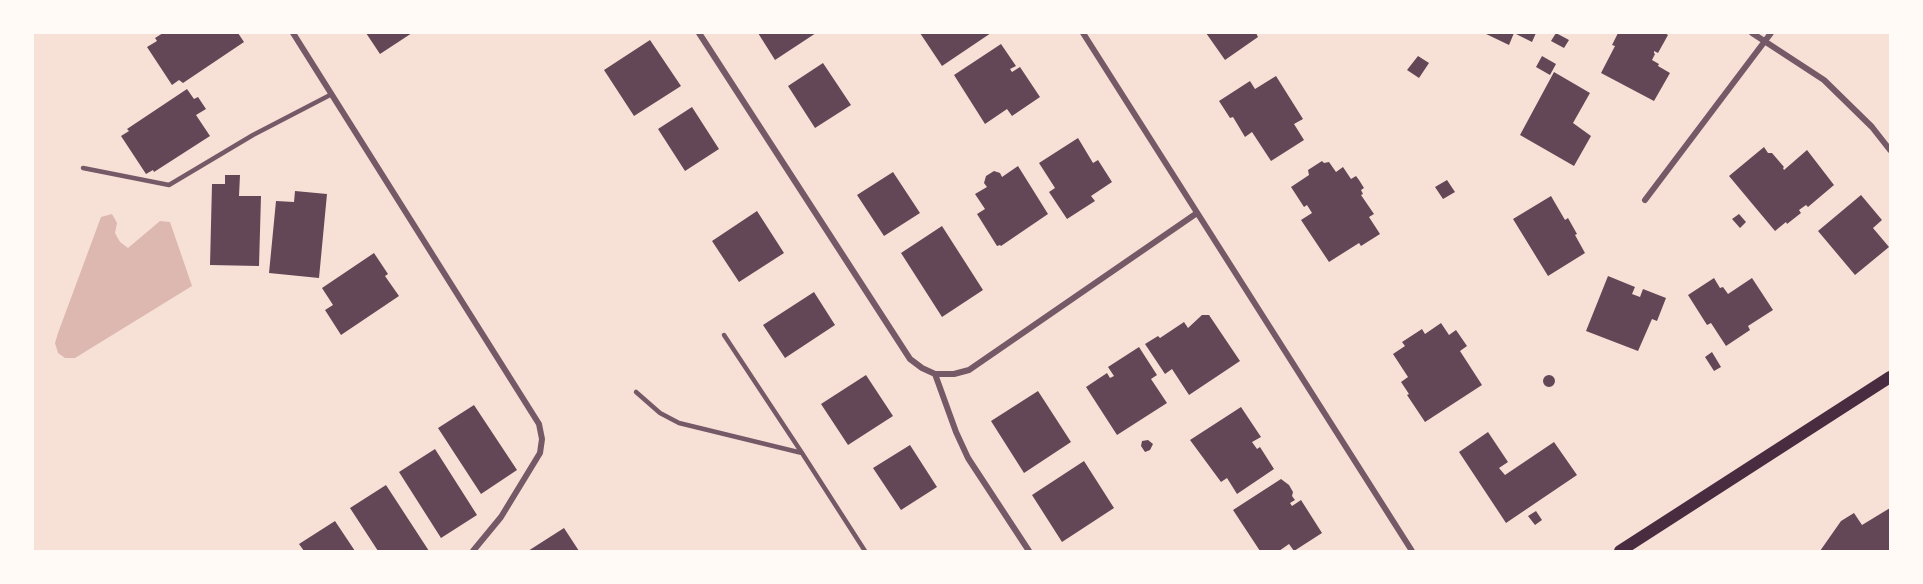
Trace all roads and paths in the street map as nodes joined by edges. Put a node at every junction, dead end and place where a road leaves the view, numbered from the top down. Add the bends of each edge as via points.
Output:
1 (293, 33) edge
2 (699, 33) edge
3 (1083, 33) edge
4 (1752, 33) edge
5 (1771, 33) edge
6 (1766, 40) junction
7 (332, 94) junction
8 (1890, 150) edge
9 (83, 168) dead end
10 (1645, 200) dead end
11 (1197, 213) junction
12 (724, 335) dead end
13 (935, 374) junction
14 (1890, 377) edge
15 (636, 392) dead end
16 (802, 453) junction
17 (473, 551) edge
18 (865, 551) edge
19 (1029, 551) edge
20 (1412, 551) edge
21 (1620, 551) edge

1 - 7 street
2 - 13 street via 910,359
3 - 11 street
4 - 6 street
5 - 6 street
6 - 8 street via 1824,80
6 - 10 street
7 - 9 lane via 170,185
7 - 17 street via 539,424 540,453 501,518
11 - 13 street via 969,370
11 - 20 street
12 - 16 lane
13 - 19 street via 968,458
14 - 21 main road
15 - 16 lane via 679,423
16 - 18 lane

